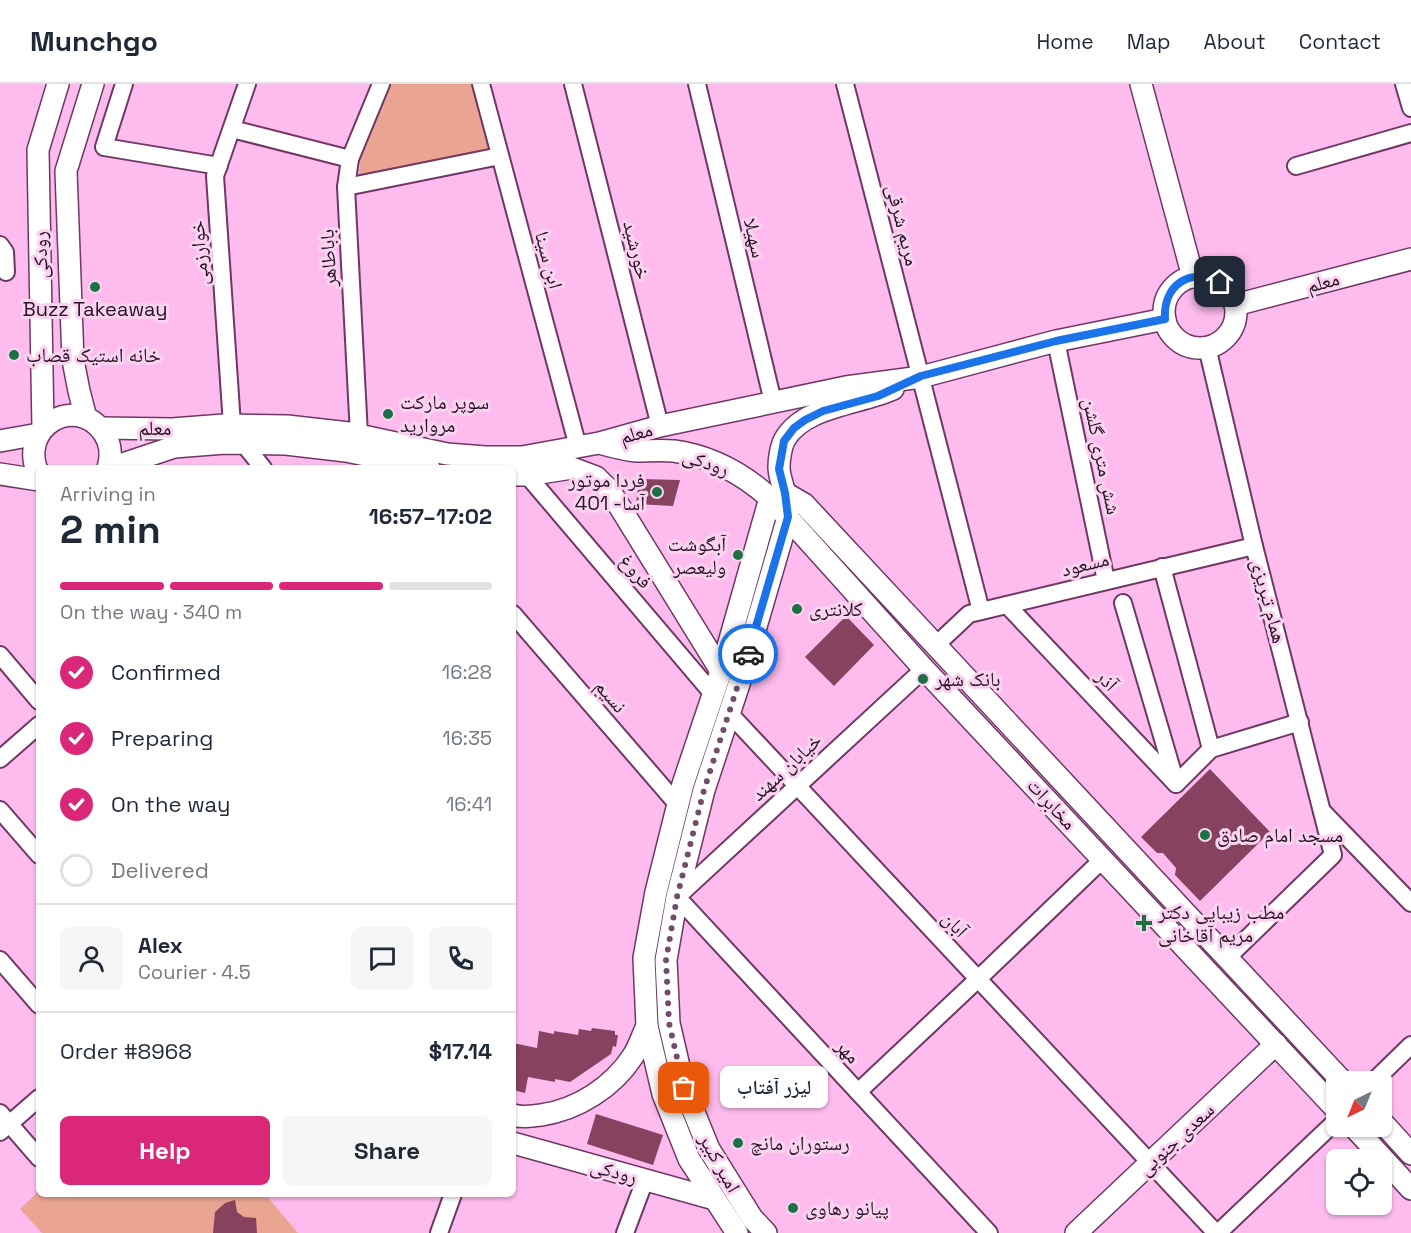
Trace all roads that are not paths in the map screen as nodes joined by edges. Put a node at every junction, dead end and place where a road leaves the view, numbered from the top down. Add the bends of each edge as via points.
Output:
1 (58, 84) edge
2 (93, 84) edge
3 (124, 84) edge
4 (247, 84) edge
5 (381, 84) edge
6 (481, 84) edge
7 (573, 84) edge
8 (697, 84) edge
9 (845, 84) edge
10 (1141, 84) edge
11 (1404, 84) edge
12 (1411, 108) edge
13 (232, 129) junction
14 (1411, 133) edge
15 (500, 156) junction
16 (350, 159) junction
17 (219, 166) junction
18 (1296, 166) dead end
19 (346, 187) junction
20 (0, 245) edge
21 (1411, 259) edge
22 (23, 268) dead end
23 (3, 272) edge
24 (1193, 277) junction
25 (1235, 305) junction
26 (1165, 319) junction
27 (1056, 341) junction
28 (1207, 347) junction
29 (921, 376) junction
30 (773, 402) junction
31 (93, 423) junction
32 (232, 425) junction
33 (660, 426) junction
34 (41, 431) junction
35 (359, 435) junction
36 (0, 441) edge
37 (243, 443) junction
38 (599, 443) junction
39 (578, 447) junction
40 (383, 463) edge
41 (117, 465) edge
42 (124, 465) edge
43 (261, 465) edge
44 (401, 465) edge
45 (36, 469) edge
46 (0, 474) edge
47 (520, 475) edge
48 (36, 480) edge
49 (777, 495) junction
50 (788, 517) junction
51 (1254, 546) junction
52 (1162, 567) junction
53 (1106, 580) junction
54 (1123, 603) dead end
55 (1007, 605) junction
56 (981, 611) junction
57 (516, 617) edge
58 (936, 645) junction
59 (0, 655) edge
60 (924, 669) junction
61 (720, 672) junction
62 (741, 678) junction
63 (713, 694) junction
64 (36, 697) edge
65 (729, 713) junction
66 (1300, 722) junction
67 (36, 728) edge
68 (1211, 749) junction
69 (0, 759) edge
70 (1176, 784) junction
71 (797, 786) junction
72 (1073, 792) junction
73 (678, 805) junction
74 (0, 810) edge
75 (1057, 810) junction
76 (1322, 810) junction
77 (36, 852) edge
78 (1103, 859) junction
79 (656, 892) junction
80 (677, 897) junction
81 (1411, 903) edge
82 (1228, 957) junction
83 (0, 960) edge
84 (978, 979) junction
85 (36, 1002) edge
86 (647, 1026) junction
87 (1276, 1044) junction
88 (1411, 1045) edge
89 (1334, 1071) edge
90 (1384, 1071) edge
91 (858, 1092) junction
92 (1326, 1098) edge
93 (36, 1100) edge
94 (516, 1116) edge
95 (3, 1123) edge
96 (1326, 1130) edge
97 (1392, 1133) edge
98 (1363, 1137) edge
99 (516, 1144) edge
100 (1411, 1154) edge
101 (36, 1155) edge
102 (1150, 1163) junction
103 (645, 1180) junction
104 (1411, 1189) edge
105 (452, 1197) edge
106 (714, 1198) junction
107 (439, 1233) edge
108 (625, 1233) edge
109 (737, 1233) edge
110 (766, 1233) edge
111 (989, 1233) edge
112 (1076, 1233) edge
113 (1217, 1233) edge

1 - 34 main road, رودکی via 38,150
2 - 31 main road, رودکی via 66,171 73,360 79,391
3 - 17 street via 104,147
4 - 13 street, خوارزمی
5 - 16 street, باباطاهر
6 - 15 street, ابن سینا
7 - 33 street, خورشید
8 - 30 street, سهیلا
9 - 29 street, مریم شرقی
10 - 24 main road
11 - 12 street
13 - 16 street
13 - 17 street, خوارزمی
14 - 18 street
15 - 19 street
15 - 39 street, ابن سینا
16 - 19 street, باباطاهر
17 - 32 street, خوارزمی via 215,176
19 - 35 street, باباطاهر
20 - 23 street via 5,252
21 - 25 main road, معلم
22 - 23 street
24 - 25 main road via 1220,282
24 - 26 main road via 1170,292
25 - 28 main road via 1230,332
26 - 27 main road, معلم
26 - 28 main road via 1180,341
27 - 29 main road, معلم
27 - 53 street, شش متری گلشن
28 - 51 street, همام تبریزی
29 - 30 main road, معلم
29 - 49 main road via 878,396 823,411 794,428 784,441 780,456
29 - 56 street, مریم شرقی
30 - 33 main road, معلم
31 - 32 main road, معلم via 172,429
31 - 34 main road, معلم via 68,416
31 - 41 main road, رودکی via 105,435
32 - 35 main road, معلم via 287,426
33 - 38 main road, معلم
34 - 36 main road, معلم
34 - 45 main road, رودکی via 33,450
35 - 39 main road, معلم via 447,453 485,456 522,457
37 - 40 main road, معلم via 346,451
37 - 42 main road, معلم via 174,447
37 - 43 street
38 - 39 main road, معلم
38 - 49 main road, رودکی via 633,451 701,456
40 - 44 main road, معلم
46 - 48 main road
47 - 61 main road via 572,468 596,477 610,490
47 - 63 street, فروغ
49 - 50 main road, مخابرات
49 - 58 main road, مخابرات via 804,504
49 - 61 main road, امیر کبیر
50 - 60 main road, مخابرات
50 - 62 main road, امیر کبیر
51 - 52 street, مسعود
51 - 66 street, همام تبریزی
52 - 53 street, مسعود
52 - 68 street
53 - 55 street, مسعود
54 - 70 street
55 - 56 street, مسعود
55 - 70 street, آذر
56 - 58 street, مسعود via 969,614
57 - 73 street, نسیم
58 - 72 main road, مخابرات
59 - 64 street
60 - 71 street, خیابان سهند
60 - 75 main road, مخابرات
61 - 62 main road
61 - 63 main road, امیر کبیر
62 - 65 main road, امیر کبیر
63 - 73 main road, امیر کبیر
65 - 71 street, آبان
65 - 80 main road, امیر کبیر via 704,790
66 - 68 street
66 - 76 street, همام تبریزی
67 - 69 street
68 - 70 street
71 - 80 street, خیابان سهند
71 - 84 street, آبان
72 - 75 main road
72 - 82 main road, مخابرات
73 - 79 main road, امیر کبیر
74 - 77 street
75 - 78 main road, مخابرات
76 - 81 street
76 - 82 street, همام تبریزی via 1333,855
78 - 84 street
78 - 87 main road, مخابرات
79 - 80 street
79 - 86 main road, امیر کبیر via 644,958
80 - 91 street, مهر
80 - 110 main road, امیر کبیر via 666,960 669,1023 684,1088 709,1149 752,1218
82 - 89 main road, مخابرات
83 - 85 street
84 - 91 street
84 - 102 street, آبان
86 - 94 main road via 633,1056 612,1082 585,1101 554,1113
86 - 106 main road, امیر کبیر via 663,1094 689,1159
87 - 92 main road, مخابرات
87 - 102 main road, سعدى جنوبی
88 - 90 street
91 - 111 street, مهر
93 - 95 street
95 - 101 street
96 - 113 street
97 - 100 main road
98 - 104 main road
99 - 103 main road, رودکى
102 - 112 main road, سعدى جنوبی
102 - 113 street, آبان
103 - 106 main road, رودکى
103 - 108 street
105 - 107 street
106 - 109 main road, امیر کبیر

